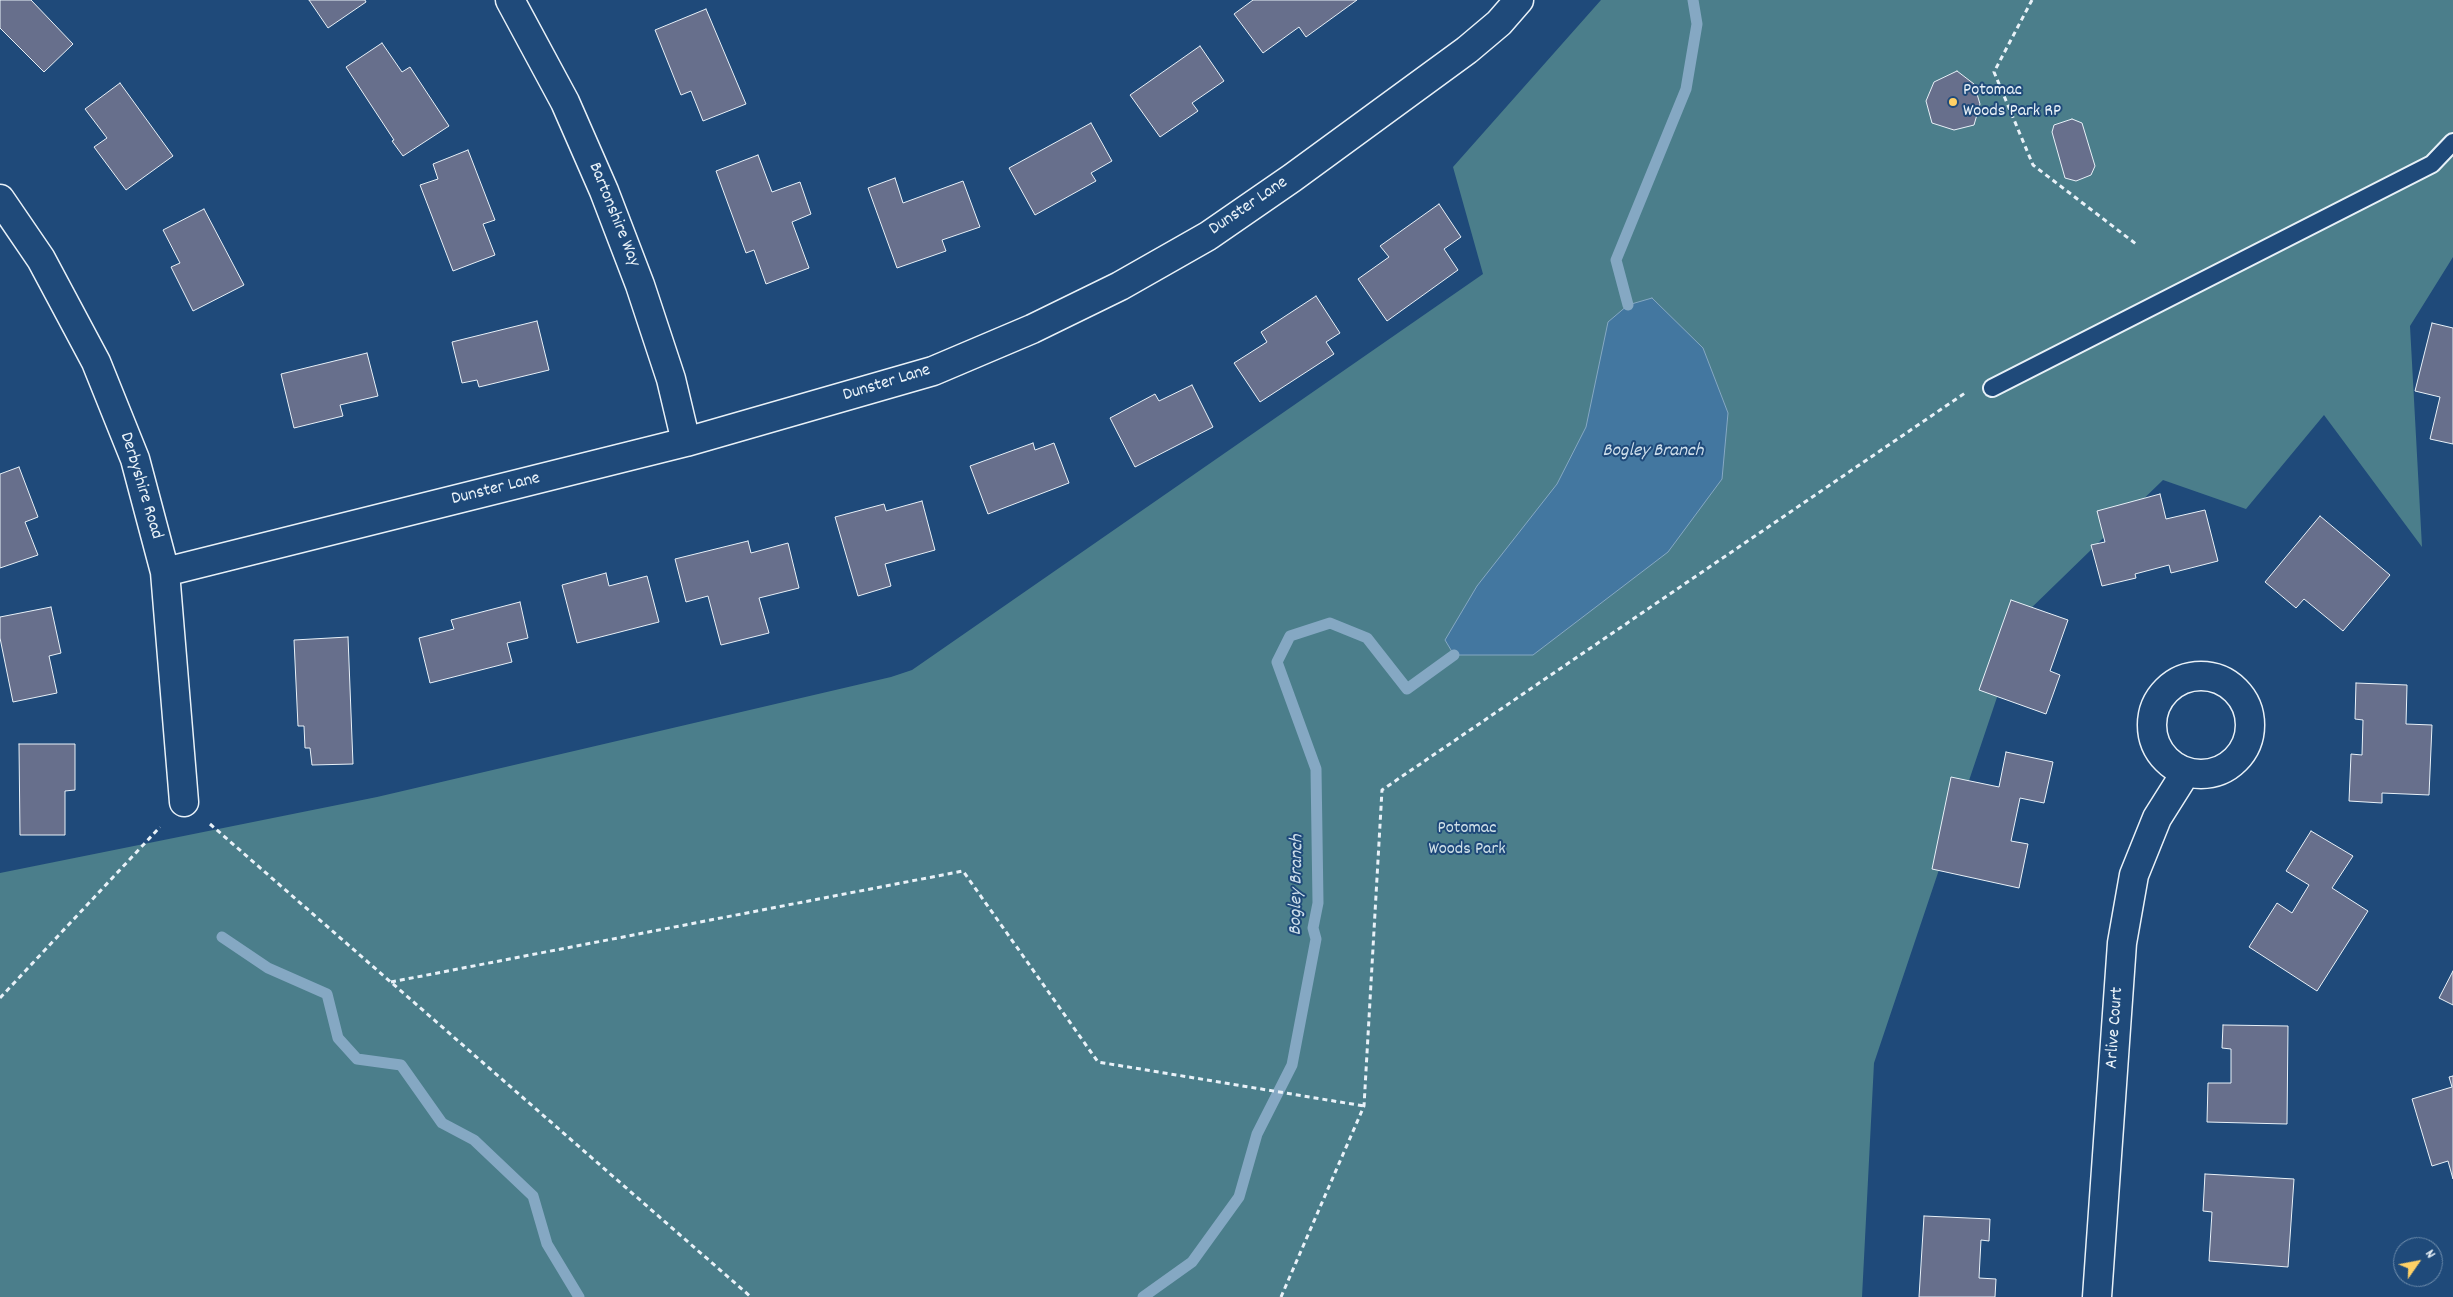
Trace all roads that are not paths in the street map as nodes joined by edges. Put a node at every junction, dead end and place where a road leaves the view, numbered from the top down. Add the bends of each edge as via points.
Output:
1 (510, 0) edge
2 (1519, 0) edge
3 (2453, 142) edge
4 (0, 199) edge
5 (1992, 388) dead end
6 (686, 442) junction
7 (165, 572) junction
8 (2186, 772) dead end
9 (184, 802) road end
10 (2097, 1297) edge

1 - 6 street, Bartonshire Way via 565,102 604,191 671,379
2 - 6 street, Dunster Lane via 1499,23 1467,50 1292,178 1208,236 1120,286 1032,329 933,371
3 - 5 lane via 2432,164
4 - 7 street, Derbyshire Road via 41,259 96,362 135,459
6 - 7 street, Dunster Lane
7 - 9 street, Derbyshire Road
8 - 10 street, Arlive Court via 2157,818 2134,875 2122,943

